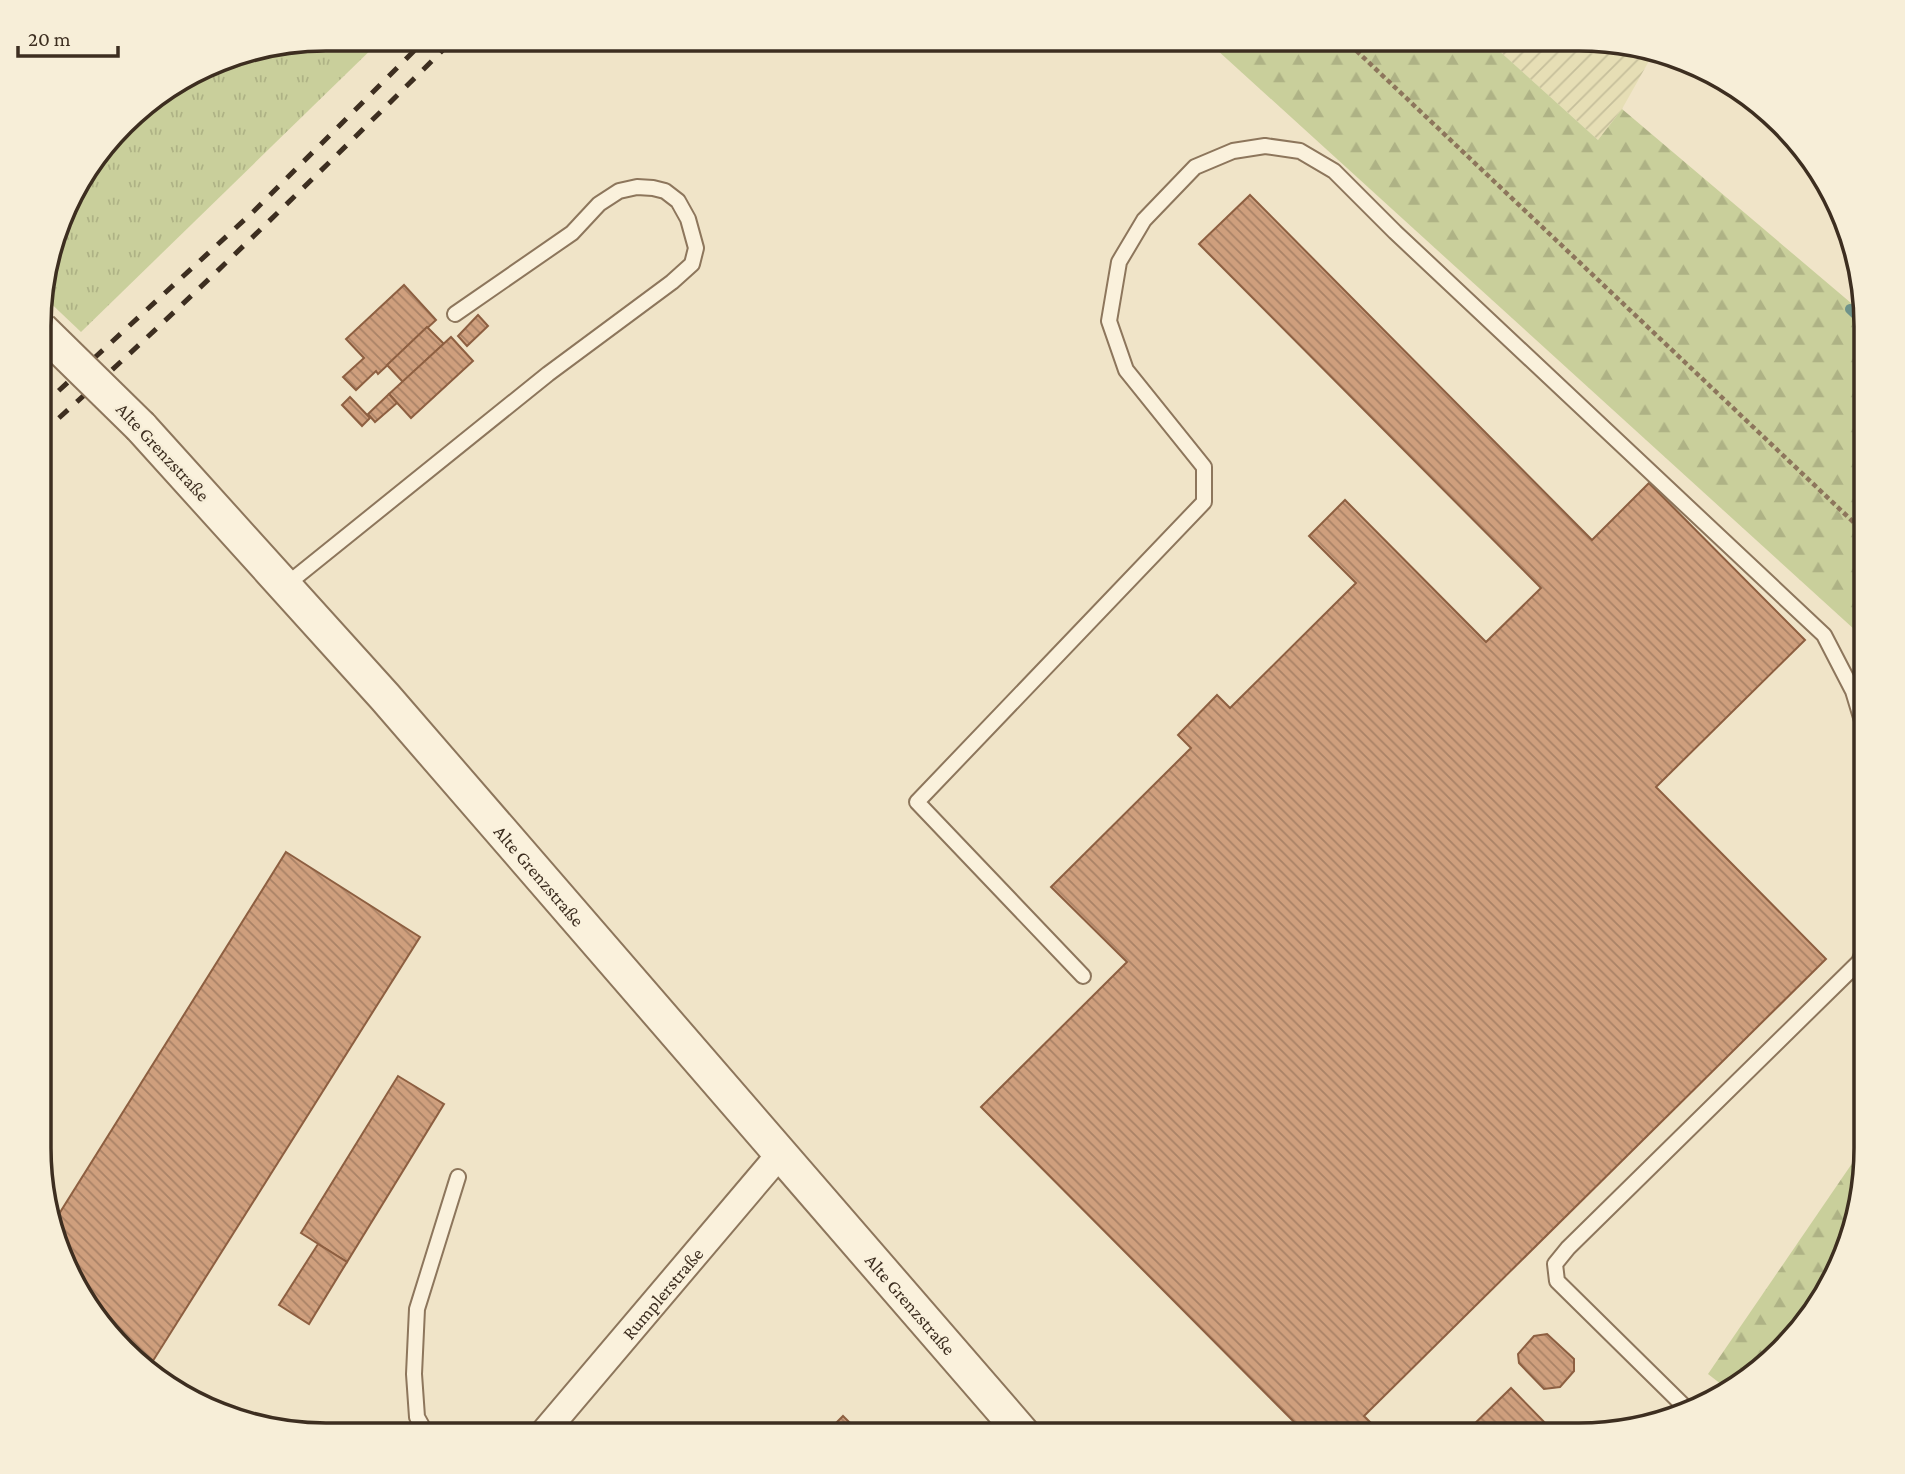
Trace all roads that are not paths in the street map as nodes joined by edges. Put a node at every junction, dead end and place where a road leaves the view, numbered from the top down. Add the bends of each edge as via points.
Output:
1 (455, 314) dead end
2 (51, 339) edge
3 (285, 585) junction
4 (1854, 694) edge
5 (1854, 967) edge
6 (1083, 976) dead end
7 (781, 1153) junction
8 (458, 1177) dead end
9 (1681, 1404) edge
10 (420, 1423) edge
11 (552, 1423) edge
12 (1014, 1423) edge

1 - 3 lane via 572,233 599,204 619,191 637,187 666,191 688,219 696,248 692,264
2 - 3 street, Alte Grenzstraße, bridge via 141,427
3 - 7 street, Alte Grenzstraße
4 - 6 lane via 1824,635 1335,171 1300,151 1265,146 1233,151 1195,167 1144,220 1119,262 1109,321 1126,370 1204,467 1204,502 917,802
5 - 9 lane via 1555,1264 1557,1280
7 - 11 street, Rumplerstraße
7 - 12 street, Alte Grenzstraße
8 - 10 lane via 417,1309 415,1385

